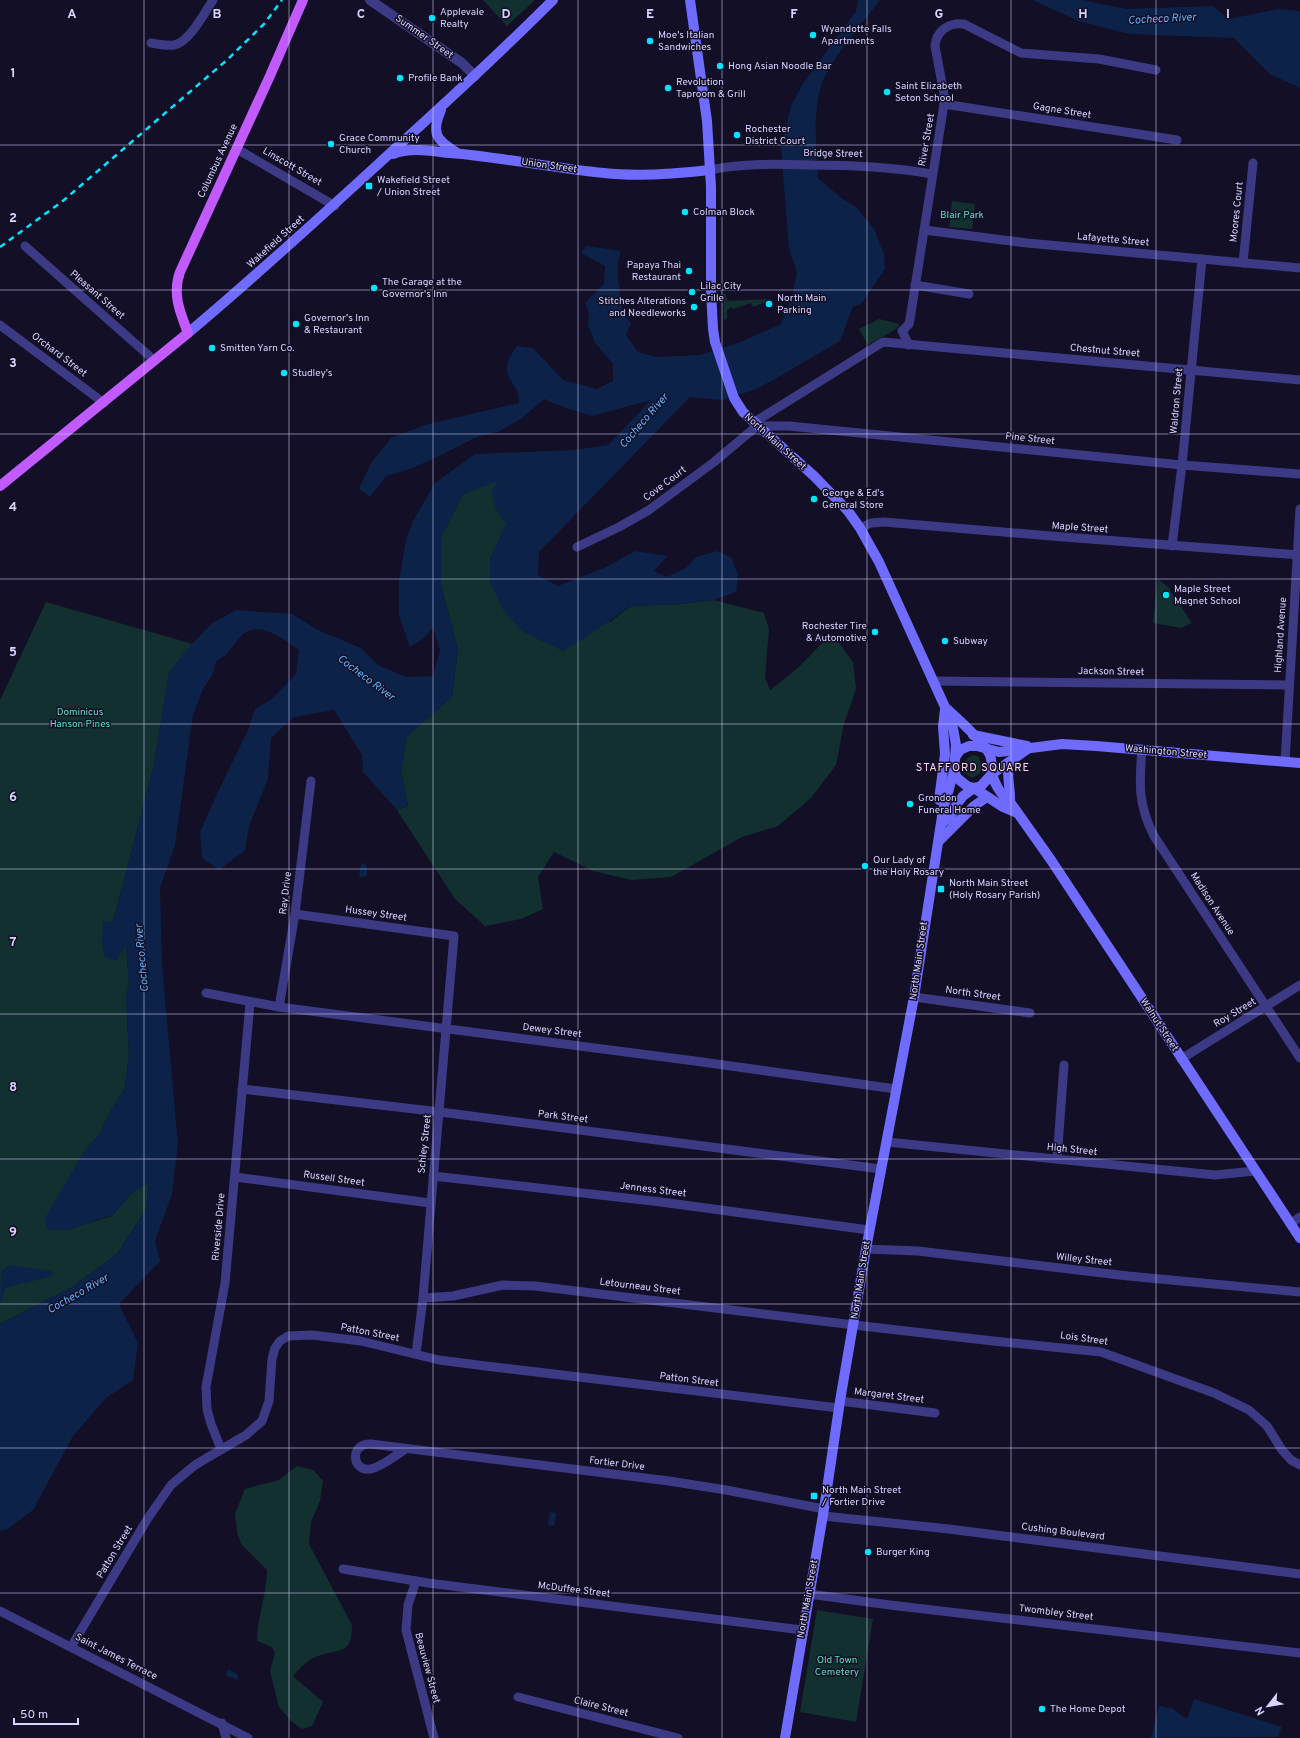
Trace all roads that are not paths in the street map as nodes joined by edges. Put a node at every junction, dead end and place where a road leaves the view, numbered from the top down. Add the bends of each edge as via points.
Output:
1 (213, 0) edge
2 (303, 0) edge
3 (370, 0) edge
4 (553, 0) edge
5 (690, 0) edge
6 (151, 43) dead end
7 (1156, 70) dead end
8 (475, 76) junction
9 (944, 104) junction
10 (443, 107) junction
11 (1177, 140) dead end
12 (237, 148) junction
13 (458, 153) junction
14 (389, 155) junction
15 (1253, 163) dead end
16 (710, 170) junction
17 (932, 174) junction
18 (335, 206) junction
19 (924, 230) junction
20 (25, 246) dead end
21 (1202, 259) junction
22 (1243, 262) junction
23 (1300, 268) edge
24 (915, 285) junction
25 (969, 294) dead end
26 (0, 325) edge
27 (902, 331) junction
28 (188, 333) junction
29 (883, 342) junction
30 (909, 345) junction
31 (155, 361) junction
32 (1190, 370) junction
33 (1300, 380) edge
34 (104, 403) junction
35 (755, 424) junction
36 (1182, 465) junction
37 (1300, 474) edge
38 (0, 486) edge
39 (1300, 509) edge
40 (860, 528) junction
41 (577, 546) dead end
42 (1172, 546) junction
43 (1299, 555) edge
44 (933, 681) junction
45 (1289, 685) junction
46 (945, 707) junction
47 (973, 735) junction
48 (1031, 747) junction
49 (986, 749) junction
50 (1142, 750) junction
51 (956, 756) junction
52 (1009, 762) junction
53 (1285, 762) junction
54 (1300, 763) edge
55 (954, 771) junction
56 (992, 774) junction
57 (311, 780) dead end
58 (974, 788) junction
59 (987, 797) junction
60 (1010, 802) junction
61 (1017, 813) junction
62 (942, 823) junction
63 (939, 840) junction
64 (295, 914) junction
65 (454, 936) joint
66 (1300, 986) edge
67 (206, 993) dead end
68 (914, 998) junction
69 (250, 1003) junction
70 (279, 1007) junction
71 (1266, 1007) junction
72 (1030, 1013) dead end
73 (446, 1029) junction
74 (1181, 1058) junction
75 (1300, 1058) edge
76 (1064, 1064) dead end
77 (242, 1089) junction
78 (896, 1089) junction
79 (440, 1112) junction
80 (887, 1142) junction
81 (1057, 1159) junction
82 (881, 1169) junction
83 (1255, 1172) junction
84 (433, 1176) junction
85 (234, 1177) junction
86 (430, 1203) junction
87 (1300, 1218) edge
88 (1290, 1224) junction
89 (870, 1230) junction
90 (1300, 1238) edge
91 (866, 1249) junction
92 (1300, 1292) edge
93 (423, 1298) junction
94 (854, 1325) junction
95 (416, 1354) junction
96 (839, 1405) junction
97 (935, 1413) dead end
98 (221, 1449) junction
99 (406, 1449) junction
100 (1300, 1465) edge
101 (823, 1512) junction
102 (343, 1569) dead end
103 (1300, 1574) edge
104 (416, 1581) junction
105 (809, 1594) junction
106 (0, 1611) edge
107 (802, 1630) junction
108 (71, 1647) junction
109 (1300, 1653) edge
110 (518, 1697) dead end
111 (222, 1723) junction
112 (226, 1738) edge
113 (248, 1738) edge
114 (434, 1738) edge
115 (678, 1738) edge
116 (784, 1738) edge

1 - 6 street via 184,40 175,45
2 - 12 main road, Columbus Avenue
3 - 8 street, Summer Street via 462,64
4 - 8 main road, Wakefield Street
5 - 16 main road, North Main Street via 705,96
7 - 9 street, River Street via 1099,59 1021,53 958,23 944,28 936,38 936,56
8 - 10 main road, Wakefield Street
9 - 11 street, Gagne Street
9 - 17 street, River Street
10 - 13 main road via 436,120 436,132 441,142
10 - 14 main road, Wakefield Street
12 - 18 street, Linscott Street
12 - 28 main road, Columbus Avenue via 177,281 177,304
13 - 14 main road, Union Street via 408,150
13 - 16 main road, Union Street via 611,174 670,174
14 - 18 main road, Wakefield Street
15 - 22 street, Moores Court
16 - 17 street, Bridge Street via 742,165 778,164 882,167
16 - 35 main road, North Main Street via 711,291 715,342 734,398 742,412
17 - 19 street, River Street
18 - 28 main road, Wakefield Street
19 - 21 street, Lafayette Street via 1027,243
19 - 24 street, River Street
20 - 31 street, Pleasant Street
21 - 22 street, Lafayette Street
21 - 32 street, Waldron Street
22 - 23 street, Lafayette Street
24 - 25 street
24 - 27 street, River Street via 909,324
26 - 34 street, Orchard Street
27 - 29 street
27 - 30 street
28 - 31 main road, Wakefield Street
29 - 30 street
29 - 35 street
30 - 32 street, Chestnut Street
31 - 34 main road, Wakefield Street
32 - 33 street, Chestnut Street
32 - 36 street, Waldron Street
34 - 38 main road, Wakefield Street
35 - 36 street, Pine Street
35 - 40 main road, North Main Street via 814,476 848,511
35 - 41 street, Cove Court via 714,462 649,510
36 - 37 street, Pine Street
36 - 42 street, Waldron Street
39 - 43 street, Highland Avenue
40 - 42 street, Maple Street via 870,523 884,522
40 - 44 main road, North Main Street via 879,562
42 - 43 street, Maple Street
43 - 45 street, Highland Avenue
44 - 45 street, Jackson Street
44 - 46 main road, North Main Street
45 - 53 street, Highland Avenue
46 - 47 main road, North Main Street
46 - 51 main road, North Main Street via 953,728
46 - 62 main road, North Main Street via 945,754 938,808
47 - 48 main road
47 - 49 main road, North Main Street
48 - 49 main road, Washington Street via 999,752
48 - 50 main road, Washington Street via 1062,744
48 - 52 main road, Washington Street
49 - 51 main road via 969,746 960,750
49 - 56 main road via 991,760
50 - 53 main road, Washington Street
50 - 71 street, Madison Avenue via 1140,789 1146,821
51 - 55 main road
52 - 56 main road, Washington Street
52 - 60 main road via 1007,776 1011,793
53 - 54 main road, Washington Street
55 - 58 main road via 957,778
55 - 62 main road, North Main Street
56 - 58 main road via 980,786
56 - 60 main road, Walnut Street via 1004,798
57 - 64 street, Ray Drive
58 - 59 main road, Walnut Street
58 - 62 main road via 963,796 951,816
59 - 61 main road, Walnut Street
59 - 63 main road
60 - 61 main road, Walnut Street
61 - 74 main road, Walnut Street via 1051,860
62 - 63 main road, North Main Street
63 - 68 main road, North Main Street
64 - 65 street, Hussey Street
64 - 70 street, Ray Drive
65 - 73 street, Schley Street
66 - 71 street, Roy Street
67 - 69 street, Dewey Street
68 - 72 street, North Street
68 - 78 main road, North Main Street
69 - 70 street, Dewey Street
69 - 77 street, Riverside Drive
70 - 73 street, Dewey Street
71 - 74 street, Roy Street
71 - 75 street, Madison Avenue
73 - 78 street, Dewey Street
73 - 79 street, Schley Street
74 - 83 main road, Walnut Street
76 - 81 street
77 - 79 street, Park Street
77 - 85 street, Riverside Drive
78 - 80 main road, North Main Street
79 - 82 street, Park Street
79 - 84 street, Schley Street
80 - 81 street, High Street
80 - 82 main road, North Main Street
81 - 83 street, High Street via 1215,1175
82 - 89 main road, North Main Street
83 - 88 main road, Walnut Street
84 - 86 street, Schley Street
84 - 89 street, Jenness Street via 661,1202
85 - 86 street, Russell Street
85 - 98 street, Riverside Drive via 225,1283 206,1387 209,1417
86 - 93 street, Schley Street
87 - 88 street
88 - 90 main road, Walnut Street
89 - 91 main road, North Main Street
91 - 92 street, Willey Street via 925,1252 1128,1276
91 - 94 main road, North Main Street
93 - 94 street, Letourneau Street via 453,1296 503,1285 535,1286
93 - 95 street, Schley Street
94 - 96 main road, North Main Street
94 - 100 street, Lois Street via 1089,1349 1114,1355 1214,1393 1249,1410 1267,1426 1291,1460
95 - 96 street, Patton Street via 439,1360 486,1366
95 - 98 street, Patton Street via 361,1341 312,1335 288,1336 275,1348 269,1401 262,1421 246,1435
96 - 97 street, Margaret Street
96 - 101 main road, North Main Street
98 - 108 street, Patton Street via 171,1485
99 - 99 street, Fortier Drive via 367,1444 357,1450 356,1458 359,1466 371,1469
99 - 101 street, Fortier Drive via 669,1481 726,1490
101 - 103 street, Cushing Boulevard
101 - 105 main road, North Main Street
102 - 104 street, McDuffee Street
104 - 107 street, McDuffee Street
104 - 114 street, Beauview Street via 408,1605 406,1630
105 - 107 main road, North Main Street
105 - 109 street, Twombley Street
106 - 108 street, Saint James Terrace
107 - 116 main road, North Main Street
108 - 111 street, Saint James Terrace
110 - 115 street, Claire Street
111 - 112 street
111 - 113 street, Saint James Terrace

